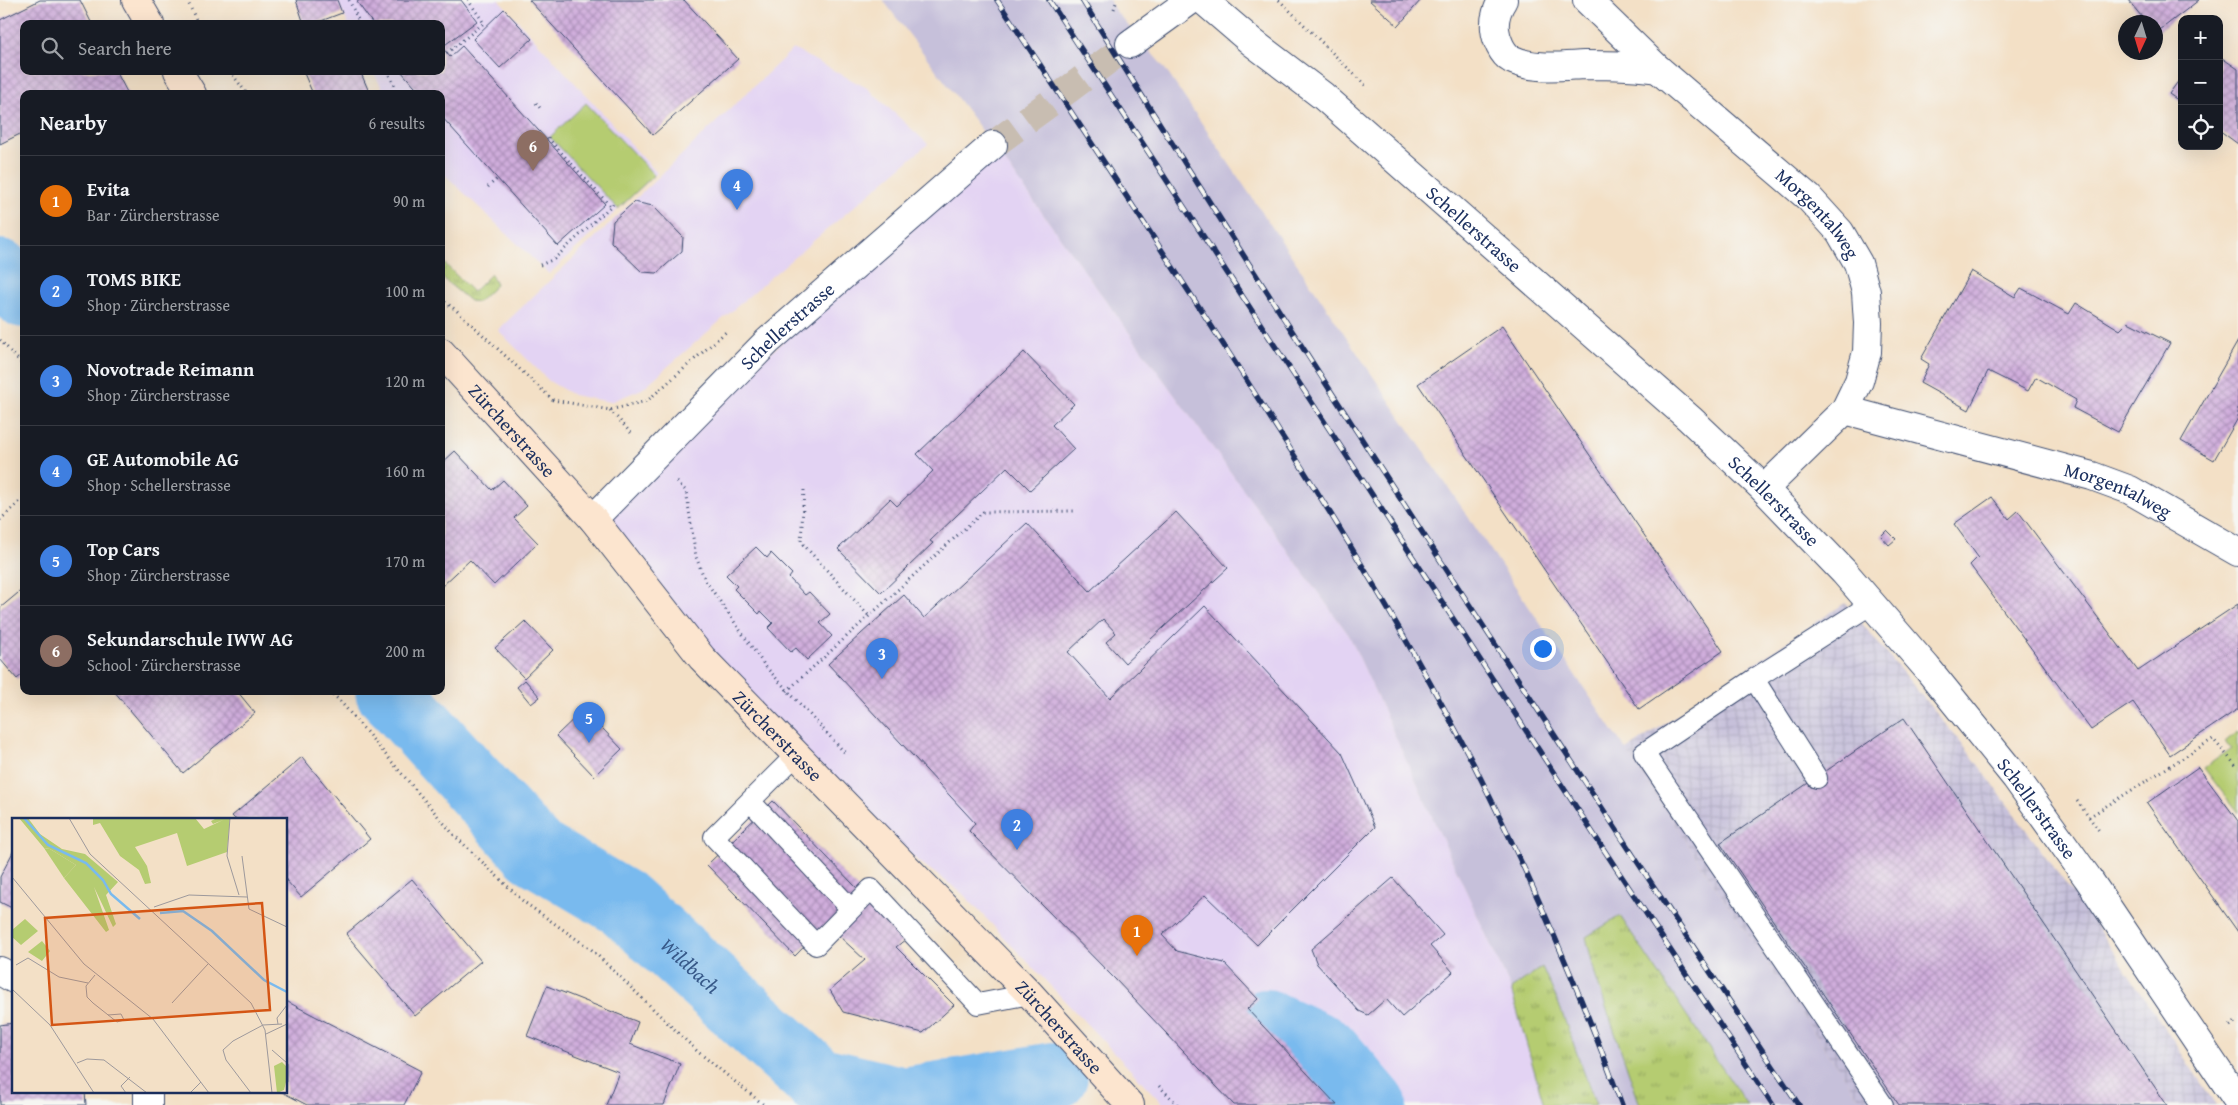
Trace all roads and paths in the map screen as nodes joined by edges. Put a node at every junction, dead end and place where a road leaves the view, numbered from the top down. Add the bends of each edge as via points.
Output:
1 (136, 0) edge
2 (187, 0) edge
3 (349, 0) edge
4 (468, 0) edge
5 (1117, 0) edge
6 (1191, 0) edge
7 (1203, 0) edge
8 (1503, 0) edge
9 (1587, 0) edge
10 (1114, 9) dead end
11 (148, 20) edge
12 (196, 20) edge
13 (358, 20) edge
14 (1130, 44) tunnel mouth
15 (447, 53) dead end
16 (1658, 69) junction
17 (180, 75) edge
18 (233, 75) edge
19 (389, 75) edge
20 (396, 88) dead end
21 (190, 90) edge
22 (244, 90) edge
23 (536, 103) dead end
24 (540, 108) dead end
25 (548, 138) dead end
26 (993, 145) tunnel mouth
27 (498, 178) dead end
28 (488, 187) dead end
29 (540, 265) dead end
30 (445, 302) edge
31 (0, 340) edge
32 (445, 356) edge
33 (20, 362) edge
34 (610, 410) dead end
35 (1845, 410) junction
36 (1764, 489) junction
37 (804, 490) dead end
38 (686, 491) dead end
39 (20, 502) edge
40 (1076, 511) dead end
41 (593, 519) junction
42 (0, 520) edge
43 (2238, 552) edge
44 (1873, 603) junction
45 (868, 616) junction
46 (1754, 680) junction
47 (787, 690) junction
48 (333, 695) edge
49 (796, 755) junction
50 (851, 759) dead end
51 (2238, 768) edge
52 (1816, 778) dead end
53 (750, 801) junction
54 (2089, 817) dead end
55 (851, 909) junction
56 (0, 971) edge
57 (12, 977) edge
58 (1030, 994) junction
59 (2238, 1020) edge
60 (2230, 1026) dead end
61 (1158, 1084) dead end
62 (148, 1092) edge
63 (1171, 1098) junction
64 (1167, 1101) dead end
65 (2238, 1101) edge
66 (148, 1105) edge
67 (764, 1105) edge
68 (1130, 1105) edge
69 (1178, 1105) edge
70 (1883, 1105) edge

1 - 11 main road
2 - 12 path
3 - 13 path
4 - 15 path via 484,22
5 - 10 path
6 - 14 street
7 - 36 street, Schellerstrasse via 1331,103 1690,419
8 - 16 street via 1494,20 1495,35 1509,58 1543,66 1618,65
9 - 16 street, Morgentalweg
16 - 35 street, Morgentalweg via 1809,198 1840,232 1858,263 1866,292 1867,352 1859,381
17 - 21 main road
18 - 22 path
19 - 20 path
23 - 24 path
25 - 29 path via 612,205 554,259
26 - 41 street, Schellerstrasse via 768,341
27 - 28 path
30 - 34 path via 553,400
31 - 33 path
32 - 41 main road, Zürcherstrasse
35 - 36 street, Morgentalweg
35 - 43 street, Morgentalweg via 2092,476 2130,490
36 - 44 street, Schellerstrasse
37 - 45 path via 801,542
38 - 47 path via 696,557 705,580 765,666
39 - 42 path
40 - 45 path via 983,512
41 - 49 main road, Zürcherstrasse via 702,658
44 - 46 lane
44 - 65 street, Schellerstrasse via 2016,778
45 - 47 path
46 - 52 lane
46 - 70 lane via 1644,753
47 - 50 path
48 - 67 path via 454,835 524,902 592,950 697,1051
49 - 53 lane
49 - 58 main road, Zürcherstrasse
51 - 54 path via 2213,739
53 - 55 lane
53 - 55 lane via 714,837 816,945
55 - 58 lane via 871,889 978,1004
56 - 57 street
58 - 68 main road, Zürcherstrasse
59 - 60 path
61 - 63 path
62 - 66 street
63 - 64 path
63 - 69 path

